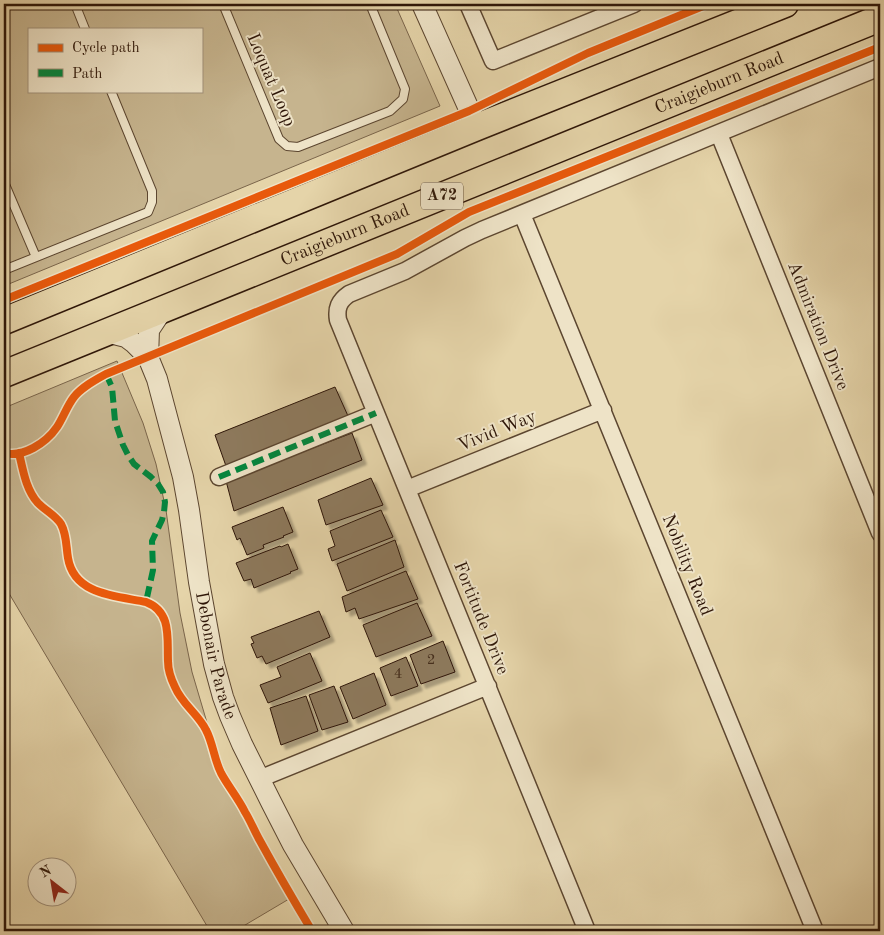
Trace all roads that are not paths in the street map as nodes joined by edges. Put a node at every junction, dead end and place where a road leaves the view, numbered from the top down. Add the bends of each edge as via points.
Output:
1 (75, 4) edge
2 (223, 4) edge
3 (370, 4) edge
4 (422, 4) edge
5 (468, 4) edge
6 (634, 4) edge
7 (785, 4) edge
8 (880, 18) edge
9 (86, 28) edge
10 (880, 67) edge
11 (111, 92) edge
12 (477, 128) junction
13 (719, 134) junction
14 (4, 182) edge
15 (522, 214) junction
16 (36, 258) junction
17 (4, 270) edge
18 (164, 309) junction
19 (4, 321) edge
20 (106, 332) junction
21 (148, 357) junction
22 (4, 374) edge
23 (603, 410) junction
24 (376, 413) junction
25 (219, 477) dead end
26 (407, 489) junction
27 (880, 533) edge
28 (488, 686) junction
29 (259, 779) junction
30 (344, 931) edge
31 (587, 931) edge
32 (815, 931) edge

1 - 9 lane
2 - 3 lane, Loquat Loop via 279,139 287,146 298,147 390,111 403,99 405,89
4 - 12 street
5 - 6 street via 493,61
7 - 12 main road
8 - 18 main road, Craigieburn Road / A72
10 - 13 street
11 - 16 lane via 152,192 148,212
12 - 19 main road
13 - 15 street
13 - 27 street, Admiration Drive
14 - 16 lane
15 - 23 street, Nobility Road
15 - 24 street, Fortitude Drive via 343,298 337,312 338,320
16 - 17 lane
18 - 20 main road, Craigieburn Road / A72
18 - 21 street via 148,330
20 - 21 street via 126,337
20 - 22 main road, Craigieburn Road / A72
21 - 29 street, Debonair Parade via 183,477 214,664 230,716
23 - 26 street, Vivid Way
23 - 32 street, Nobility Road
24 - 25 street
24 - 26 street, Fortitude Drive
26 - 28 street, Fortitude Drive
28 - 29 street
28 - 31 street, Fortitude Drive
29 - 30 street, Debonair Parade via 293,845

